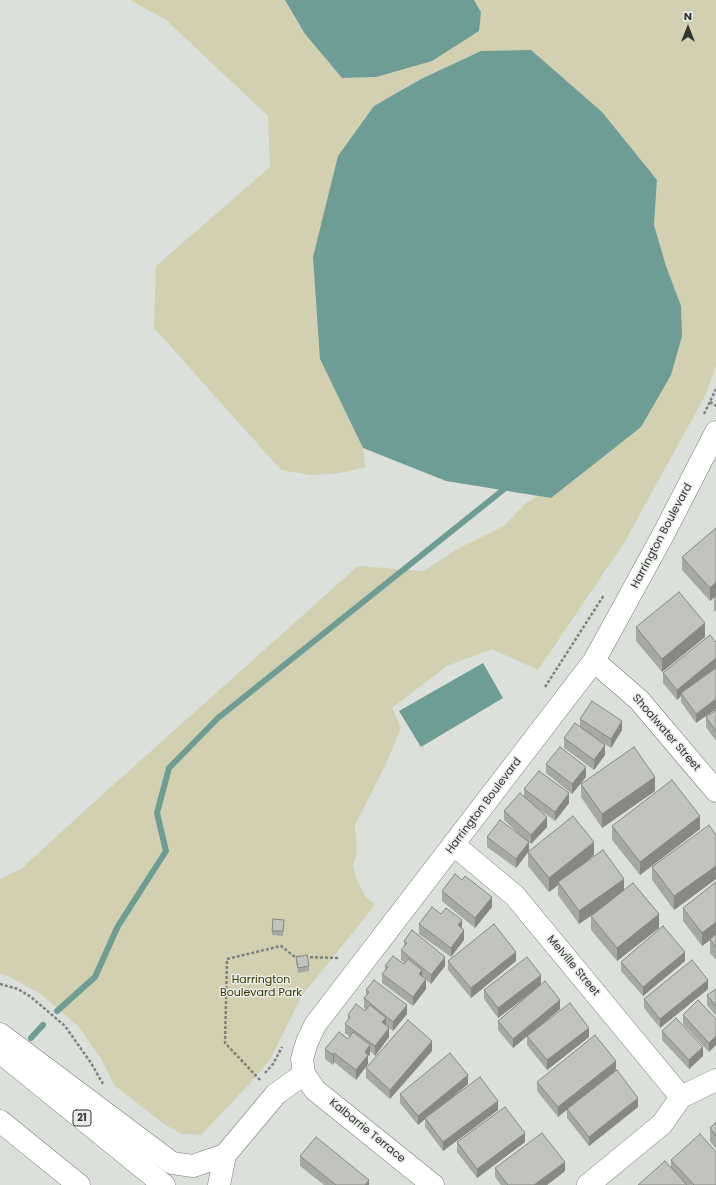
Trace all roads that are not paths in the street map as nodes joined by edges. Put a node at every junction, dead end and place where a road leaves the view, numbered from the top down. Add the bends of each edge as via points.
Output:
1 (709, 424) edge
2 (710, 458) edge
3 (594, 662) junction
4 (716, 791) edge
5 (454, 845) junction
6 (0, 1034) edge
7 (0, 1052) edge
8 (304, 1074) junction
9 (716, 1080) edge
10 (682, 1097) junction
11 (0, 1121) edge
12 (225, 1155) junction
13 (79, 1185) edge
14 (164, 1185) edge
15 (219, 1185) edge
16 (433, 1185) edge
17 (588, 1185) edge

1 - 2 main road, Harrington Boulevard
2 - 3 main road, Harrington Boulevard via 663,535
3 - 4 main road, Shoalwater Street via 639,700
3 - 5 main road, Harrington Boulevard
5 - 8 main road, Harrington Boulevard via 315,1025 302,1059
5 - 10 main road, Melville Street via 516,896
6 - 12 main road via 172,1163 193,1166
7 - 14 main road, 21
8 - 12 main road via 276,1094
8 - 16 main road, Kalbarrie Terrace via 315,1090
9 - 10 main road
10 - 17 main road via 662,1124
11 - 13 main road
12 - 15 main road

